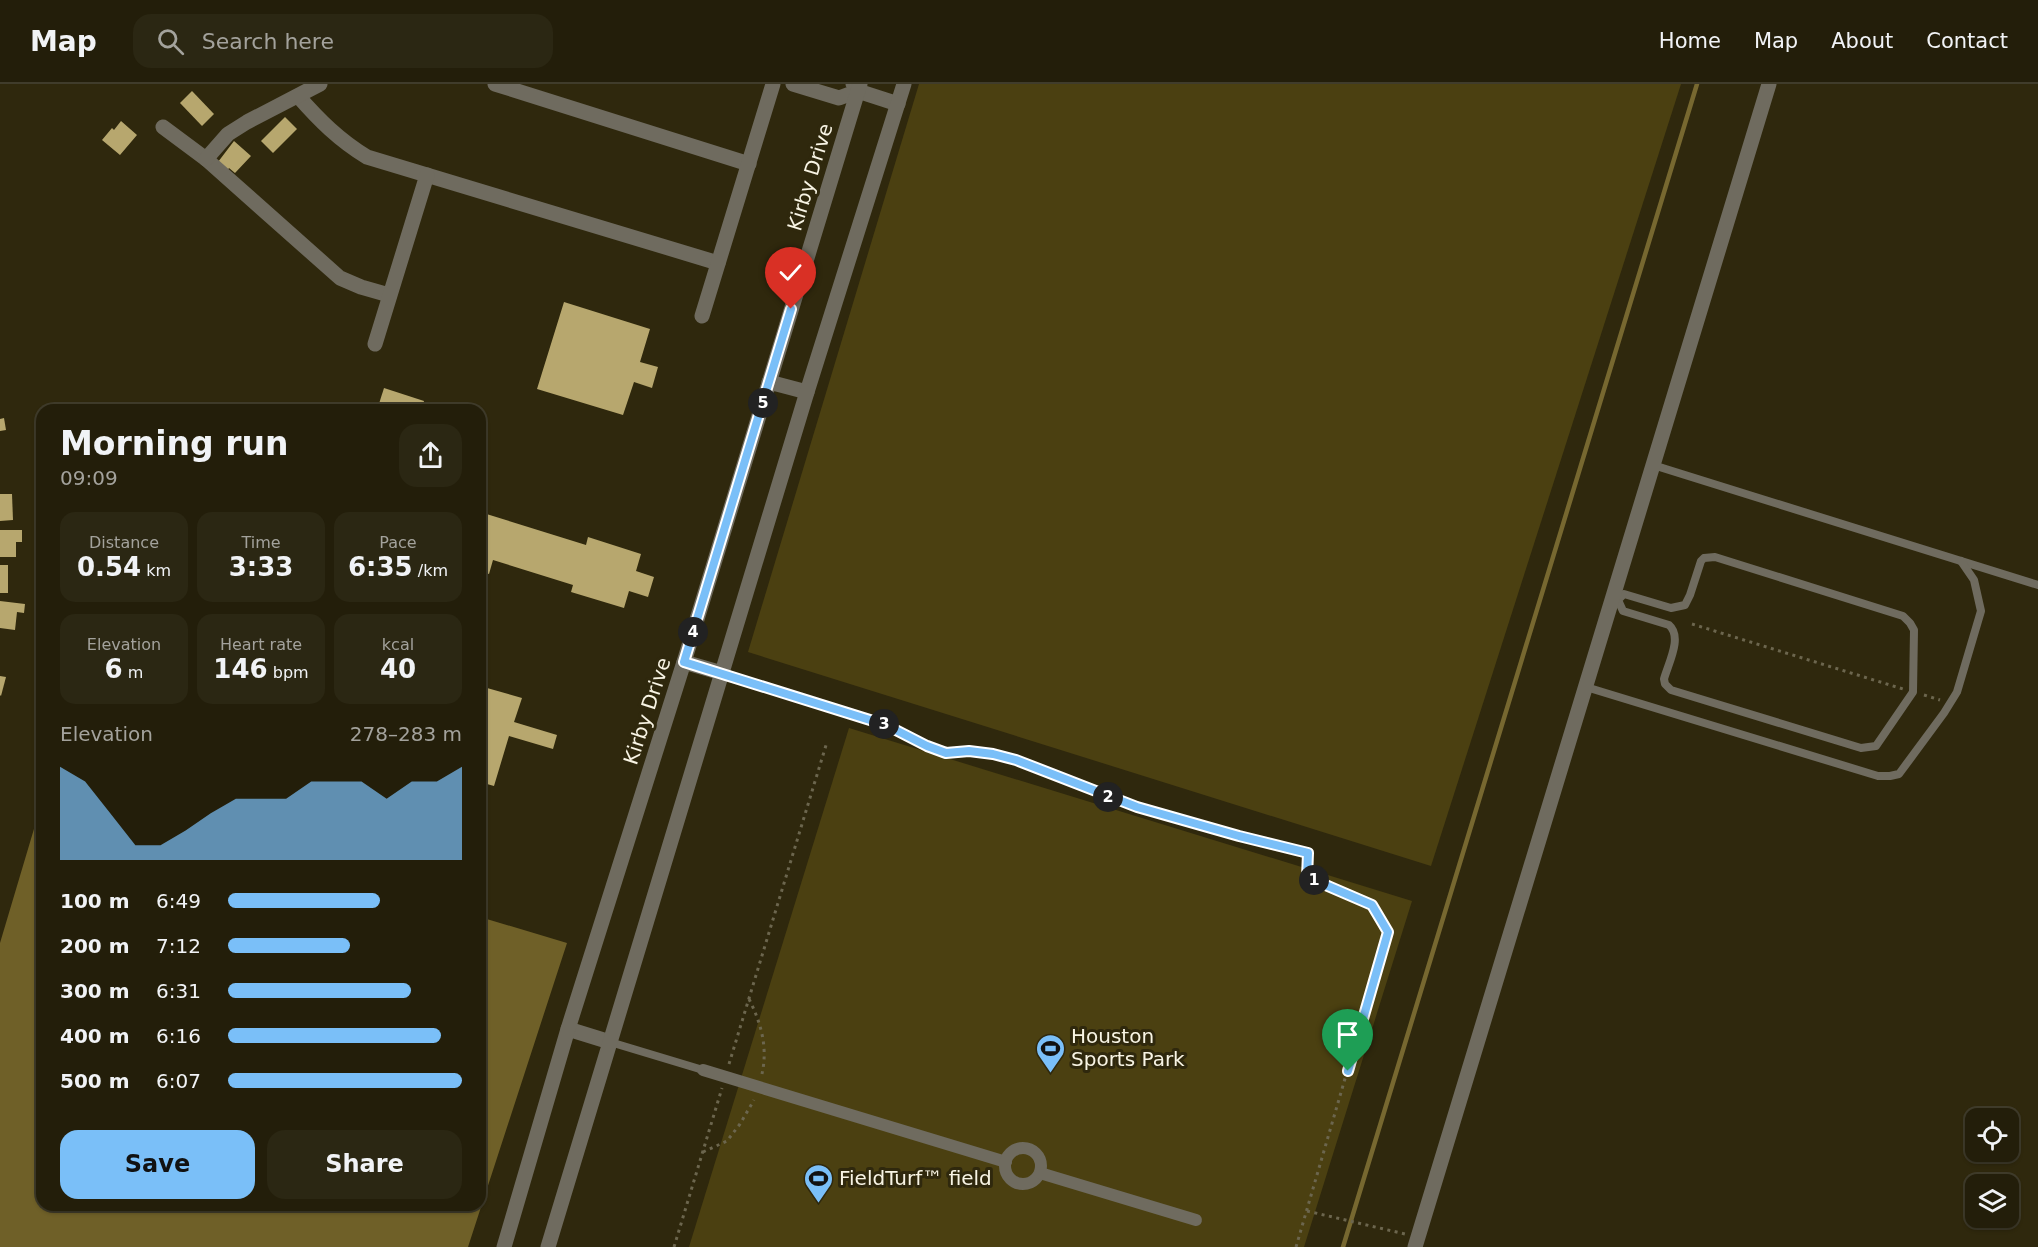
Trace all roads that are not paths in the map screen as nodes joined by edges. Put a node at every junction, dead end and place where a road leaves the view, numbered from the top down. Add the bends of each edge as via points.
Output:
1 (320, 84) edge
2 (495, 84) edge
3 (773, 84) edge
4 (793, 84) edge
5 (904, 84) edge
6 (1769, 84) edge
7 (857, 86) edge
8 (298, 96) junction
9 (898, 104) junction
10 (164, 127) dead end
11 (206, 159) junction
12 (749, 164) junction
13 (427, 175) junction
14 (718, 263) junction
15 (390, 295) junction
16 (702, 316) dead end
17 (375, 344) dead end
18 (769, 382) junction
19 (807, 392) junction
20 (1653, 465) junction
21 (1961, 561) junction
22 (2038, 585) edge
23 (1615, 599) junction
24 (684, 662) junction
25 (722, 674) junction
26 (1586, 687) junction
27 (1308, 853) road end
28 (568, 1029) junction
29 (610, 1042) junction
30 (704, 1070) joint
31 (1006, 1162) junction
32 (1040, 1173) junction
33 (1196, 1220) dead end
34 (1417, 1242) edge
35 (504, 1247) edge
36 (548, 1247) edge

1 - 8 street
2 - 12 street
3 - 12 street
4 - 7 street via 839,98
5 - 9 street
6 - 20 street
7 - 9 street
7 - 18 street, Kirby Drive
8 - 11 street via 228,134
8 - 13 street via 344,143 367,157
9 - 19 street
10 - 11 street
11 - 15 street via 340,278
12 - 14 street
13 - 14 street
13 - 15 street
14 - 16 street
15 - 17 street
18 - 19 street
18 - 24 street, Kirby Drive
19 - 25 street
20 - 21 lane
20 - 23 street
21 - 22 lane
21 - 26 lane via 1974,580 1981,611 1957,692 1899,774 1878,776
23 - 23 lane via 1623,611 1674,629 1674,645 1664,679 1671,690 1869,749 1876,746 1913,692 1914,630 1903,616 1798,583 1710,556 1701,561 1685,605 1673,609 1624,594
23 - 26 street
24 - 25 street
24 - 28 street, Kirby Drive
25 - 27 lane via 886,725 946,753 969,751 1016,760 1137,807
25 - 29 street
26 - 34 street
28 - 29 street
28 - 35 street, Kirby Drive
29 - 30 lane
29 - 36 street
30 - 31 street
31 - 32 street via 1010,1178 1021,1184 1032,1182
31 - 32 street via 1017,1149 1029,1149 1038,1156
32 - 33 street

